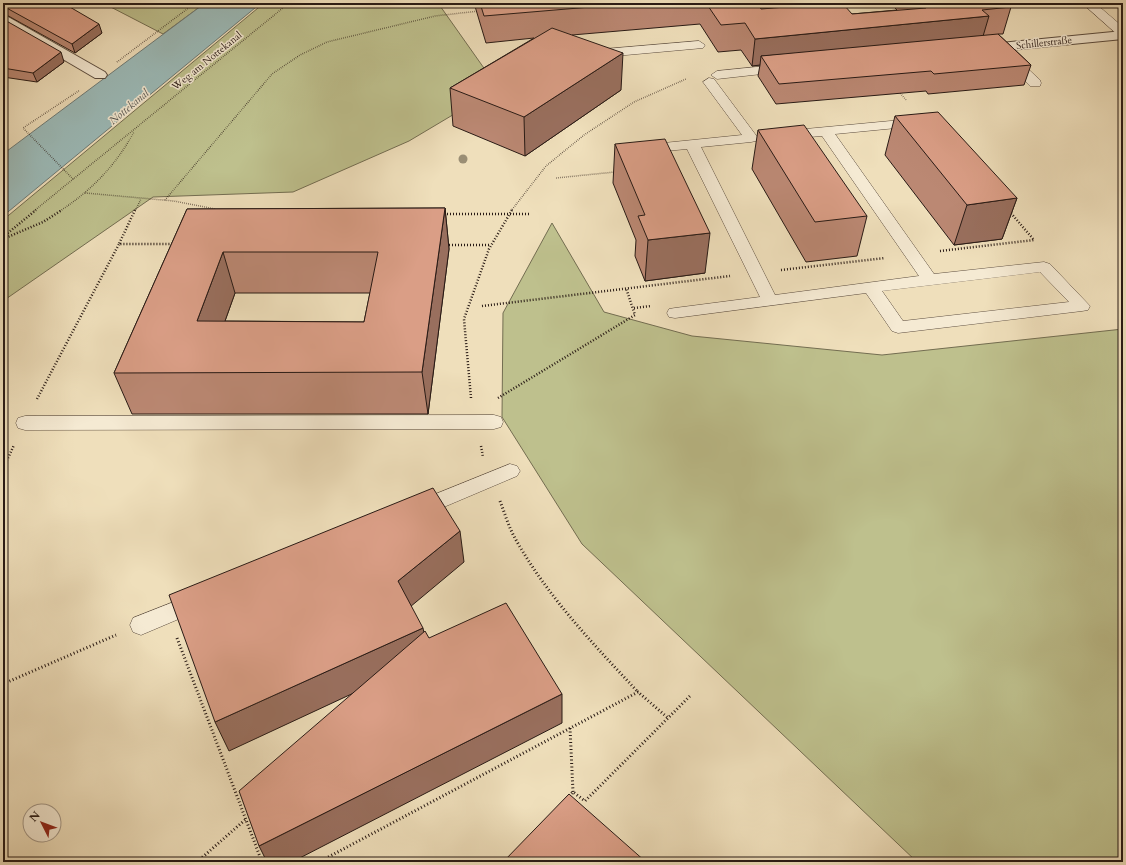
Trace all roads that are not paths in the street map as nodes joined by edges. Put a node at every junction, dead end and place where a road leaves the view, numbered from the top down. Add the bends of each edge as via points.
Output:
1 (1088, 3) edge
2 (3, 18) edge
3 (1123, 34) edge
4 (699, 45) dead end
5 (998, 47) junction
6 (968, 50) edge
7 (584, 55) edge
8 (801, 66) edge
9 (100, 75) road end
10 (1035, 83) dead end
11 (912, 124) edge
12 (826, 131) junction
13 (751, 138) junction
14 (692, 144) junction
15 (644, 149) edge
16 (930, 280) junction
17 (871, 288) junction
18 (770, 301) junction
19 (674, 313) dead end
20 (494, 422) dead end
21 (25, 423) road end
22 (510, 471) dead end
23 (403, 516) edge
24 (219, 592) edge
25 (141, 625) road end

1 - 3 lane
2 - 9 street
3 - 5 street, Schillerstraße
4 - 7 lane
5 - 6 street, Schillerstraße
5 - 10 lane
8 - 13 lane via 713,79
11 - 12 lane
12 - 13 lane
12 - 16 lane
13 - 14 lane
14 - 15 lane
14 - 18 lane
16 - 17 lane
16 - 17 lane via 1044,267 1082,306 898,327
17 - 18 lane
18 - 19 lane
20 - 21 lane
22 - 23 lane
24 - 25 lane

